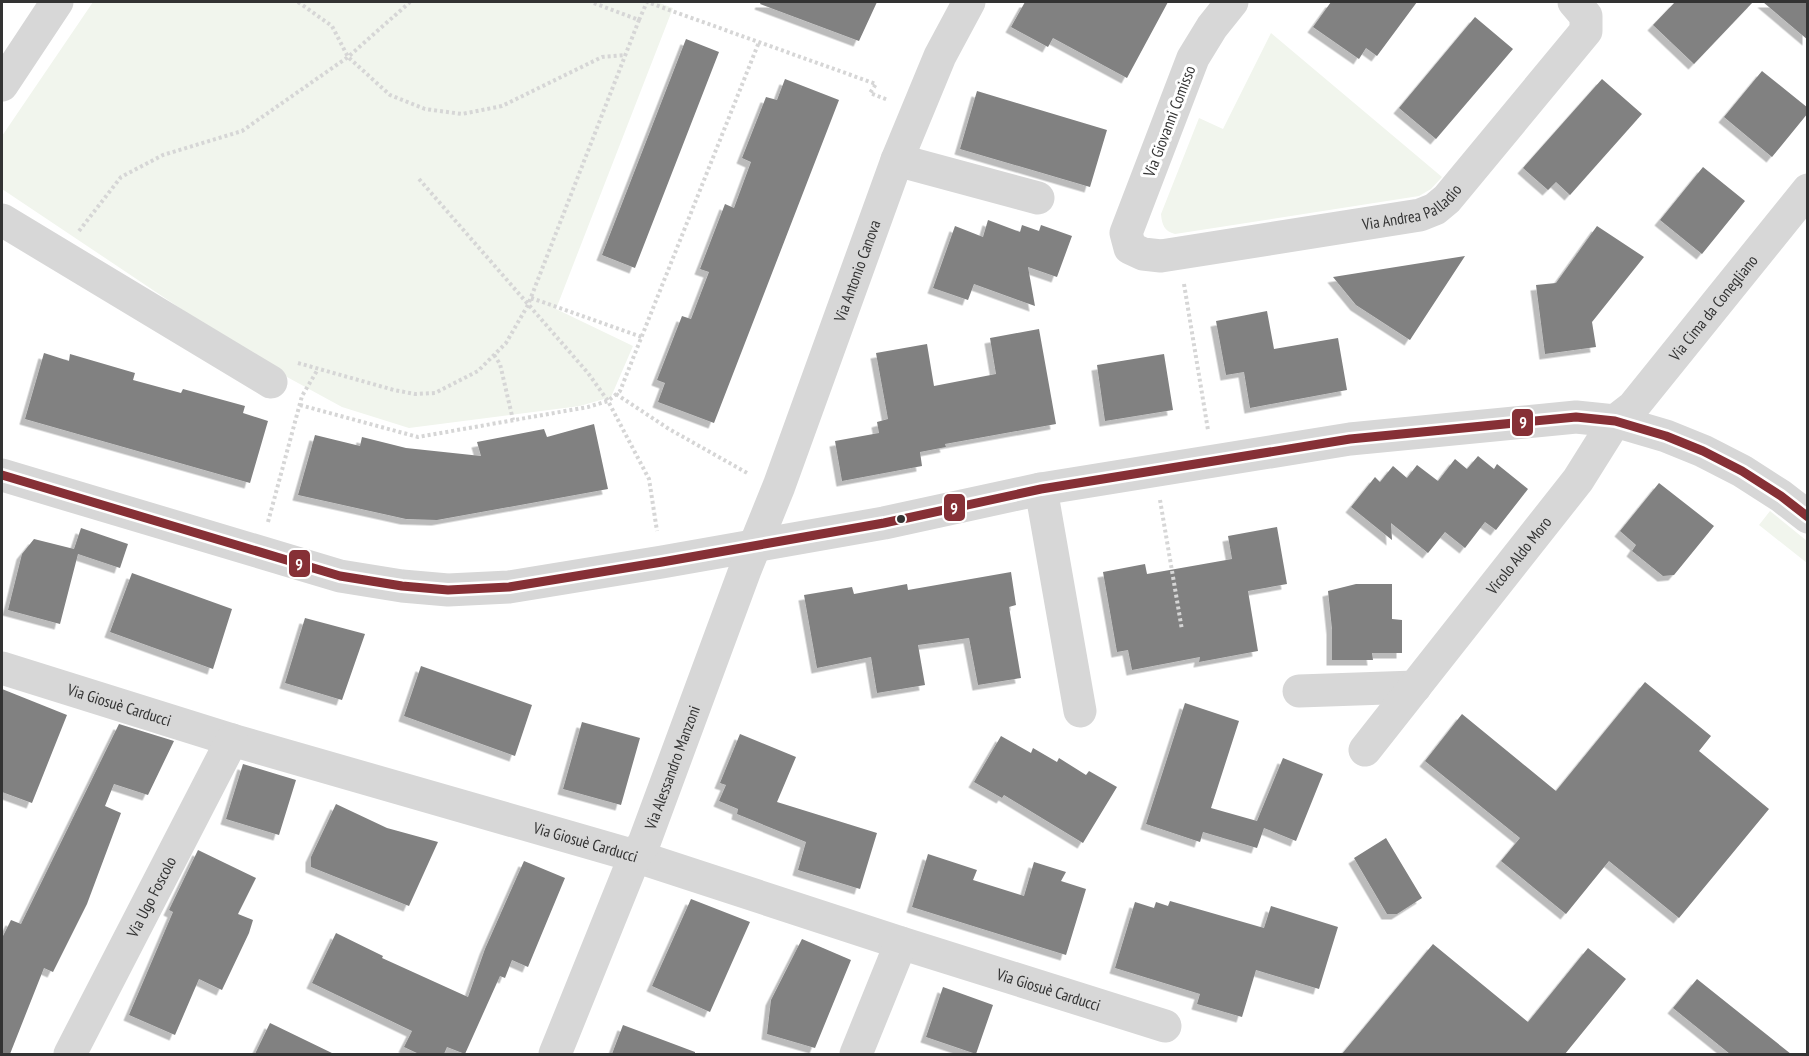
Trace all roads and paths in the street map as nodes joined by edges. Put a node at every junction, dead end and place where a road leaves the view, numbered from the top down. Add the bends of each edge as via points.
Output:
1 (57, 2) edge
2 (298, 2) edge
3 (410, 2) edge
4 (591, 2) edge
5 (969, 2) edge
6 (1232, 2) edge
7 (1574, 2) edge
8 (639, 20) junction
9 (759, 42) junction
10 (626, 55) junction
11 (348, 57) junction
12 (2, 85) edge
13 (917, 111) junction
14 (897, 160) junction
15 (419, 178) dead end
16 (1808, 189) edge
17 (1038, 198) dead end
18 (2, 223) edge
19 (1130, 248) joint
20 (1180, 253) junction
21 (61, 256) junction
22 (531, 298) junction
23 (528, 305) junction
24 (642, 337) junction
25 (494, 355) junction
26 (296, 362) dead end
27 (318, 369) junction
28 (271, 382) dead end
29 (616, 394) junction
30 (608, 401) junction
31 (300, 405) junction
32 (513, 420) junction
33 (1615, 421) junction
34 (1209, 434) dead end
35 (2, 475) edge
36 (753, 476) dead end
37 (1041, 489) junction
38 (1159, 494) dead end
39 (1808, 517) edge
40 (267, 526) dead end
41 (755, 544) junction
42 (662, 562) junction
43 (1182, 630) dead end
44 (2, 668) edge
45 (1414, 687) junction
46 (1299, 691) dead end
47 (1080, 711) dead end
48 (232, 740) junction
49 (1365, 750) dead end
50 (635, 856) junction
51 (901, 943) junction
52 (1165, 1026) dead end
53 (70, 1054) edge
54 (555, 1054) edge
55 (856, 1054) edge

1 - 12 street
2 - 11 path via 332,26
3 - 11 path
4 - 8 path
5 - 13 street, Via Antonio Canova
6 - 19 street, Via Giovanni Comisso via 1193,58 1126,233
7 - 20 street, Via Andrea Palladio via 1586,16 1586,31 1435,209 1420,215
8 - 9 path via 647,2
8 - 10 path
9 - 13 path via 876,84 870,93
9 - 24 path
10 - 11 path via 603,57 502,106 462,114 425,109 390,95
10 - 22 path
11 - 21 path via 242,131 163,155 122,177
13 - 14 street, Via Antonio Canova
14 - 17 street
14 - 41 street, Via Antonio Canova
15 - 23 path
16 - 33 street, Via Cima da Conegliano via 1633,407
18 - 21 street
19 - 20 street, Via Andrea Palladio via 1161,256
20 - 34 path
21 - 28 street
22 - 23 path
22 - 24 path
23 - 25 path via 506,343
23 - 30 path
24 - 29 path
25 - 27 path via 478,371 435,393 394,390
25 - 32 path via 500,364
26 - 27 path
27 - 31 path
29 - 30 path
29 - 36 path
30 - 32 path
30 - 42 path via 649,479
31 - 32 path via 418,436
31 - 40 path
33 - 37 street via 1576,417 1350,439
33 - 39 street via 1666,435 1703,451 1742,471
33 - 45 street, Vicolo Aldo Moro via 1578,480
35 - 42 street via 340,576 391,585 448,590 509,587
37 - 41 street via 884,523
37 - 47 street
38 - 43 path
41 - 42 street
41 - 50 street, Via Alessandro Manzoni via 644,843
44 - 48 street, Via Giosuè Carducci
45 - 46 street
45 - 49 street, Vicolo Aldo Moro
48 - 50 street, Via Giosuè Carducci
48 - 53 street, Via Ugo Foscolo
50 - 51 street, Via Giosuè Carducci
50 - 54 street, Via Alessandro Manzoni
51 - 52 street, Via Giosuè Carducci
51 - 55 street

